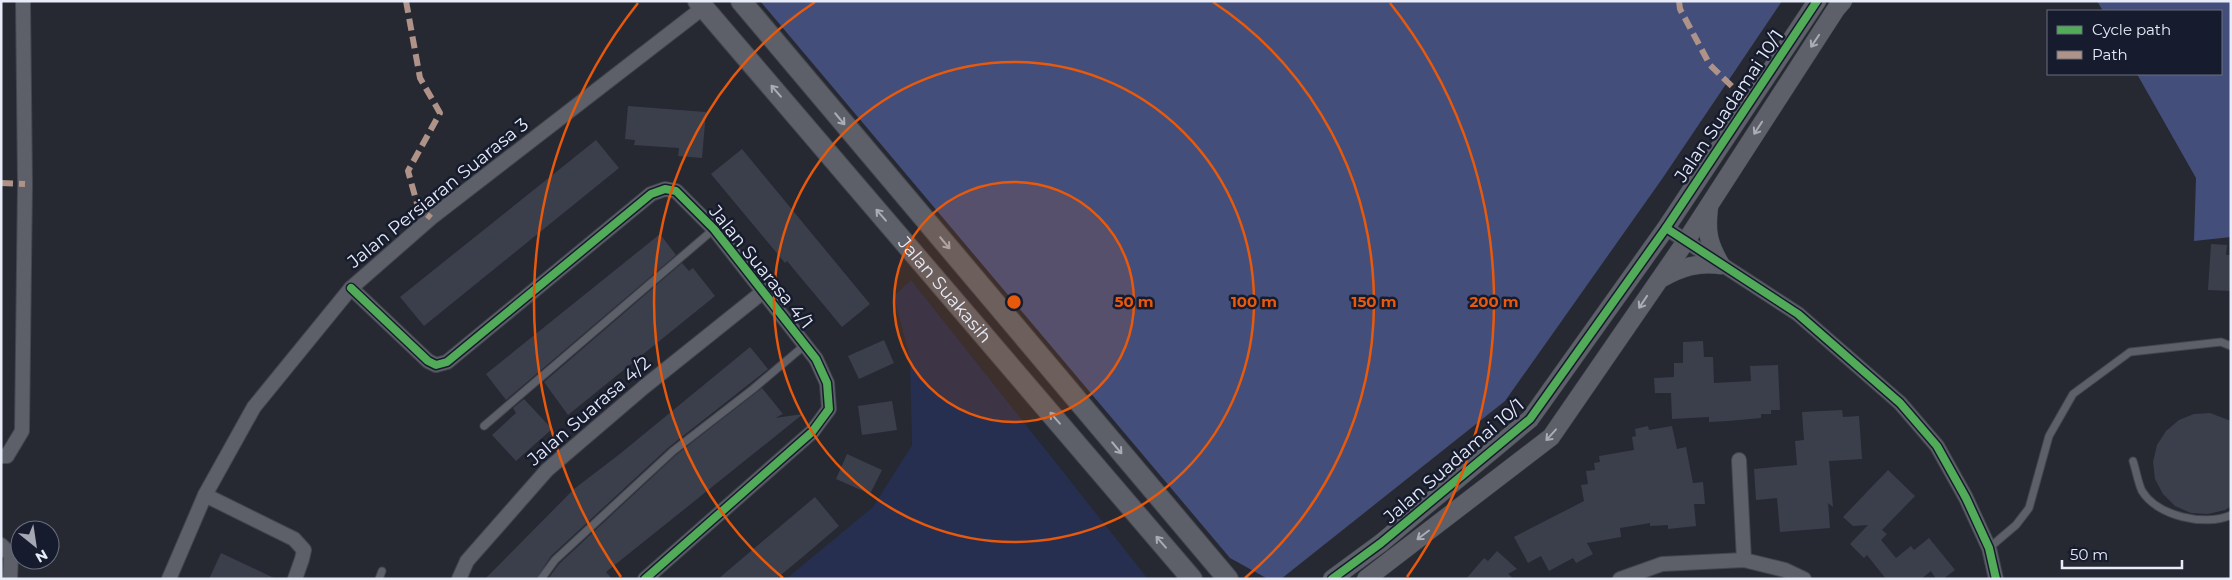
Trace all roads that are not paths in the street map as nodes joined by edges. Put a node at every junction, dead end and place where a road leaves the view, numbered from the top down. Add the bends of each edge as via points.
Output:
1 (23, 1) edge
2 (741, 1) edge
3 (1817, 1) edge
4 (1843, 1) edge
5 (701, 4) edge
6 (1710, 204) junction
7 (1666, 228) junction
8 (714, 229) junction
9 (1686, 241) junction
10 (1721, 265) junction
11 (1659, 280) junction
12 (351, 288) junction
13 (764, 291) junction
14 (806, 344) junction
15 (2231, 346) edge
16 (484, 426) dead end
17 (4, 456) edge
18 (1739, 460) dead end
19 (2133, 461) dead end
20 (205, 495) junction
21 (2231, 516) edge
22 (1989, 548) junction
23 (6, 550) edge
24 (1744, 560) junction
25 (382, 571) dead end
26 (10, 579) edge
27 (169, 579) edge
28 (295, 579) edge
29 (379, 579) edge
30 (459, 579) edge
31 (541, 579) edge
32 (645, 579) edge
33 (1192, 579) edge
34 (1228, 579) edge
35 (1332, 579) edge
36 (1366, 579) edge
37 (1620, 579) edge
38 (1804, 579) edge
39 (1996, 579) edge

1 - 17 street via 22,431
2 -> 34 main road, Jalan Suakasih
3 - 7 street, Jalan Suadamai 10/1
4 -> 6 street, Jalan Suadamai 10/1
5 - 12 street, Jalan Persiaran Suarasa 3 via 431,218
33 -> 5 main road, Jalan Suakasih
6 - 9 street, Jalan Suadamai 10/1
6 - 10 street via 1706,228 1712,250
7 - 9 street
7 - 35 street, Jalan Suadamai 10/1 via 1530,419 1381,543
8 - 12 street, Jalan Suarasa 4/1 via 676,191 664,189 651,194 447,362 436,366
8 - 13 street, Jalan Suarasa 4/1
8 - 16 lane
9 - 10 street
9 - 11 street, Jalan Suadamai 10/1
10 - 11 street via 1706,263 1683,267
10 - 22 street via 1798,314 1900,403 1937,446
11 -> 36 street, Jalan Suadamai 10/1 via 1551,437
12 - 20 street, Jalan Persiaran Suarasa 3 via 254,407
13 - 14 street, Jalan Suarasa 4/1
13 - 30 street, Jalan Suarasa 4/2 via 546,470 467,561
14 - 31 lane via 673,451 555,560
14 - 32 street, Jalan Suarasa 4/1 via 827,383 829,409 812,432
15 - 22 lane via 2221,342 2130,352 2073,394 2049,436 2029,508 2016,525
18 - 24 street
19 - 21 lane via 2142,491 2162,510 2190,520
20 - 27 street, Jalan Persiaran Suarasa 3
20 - 28 street via 294,539 304,550
22 - 39 street
23 - 26 street
24 - 37 street via 1662,564
24 - 38 street via 1784,570
25 - 29 lane

